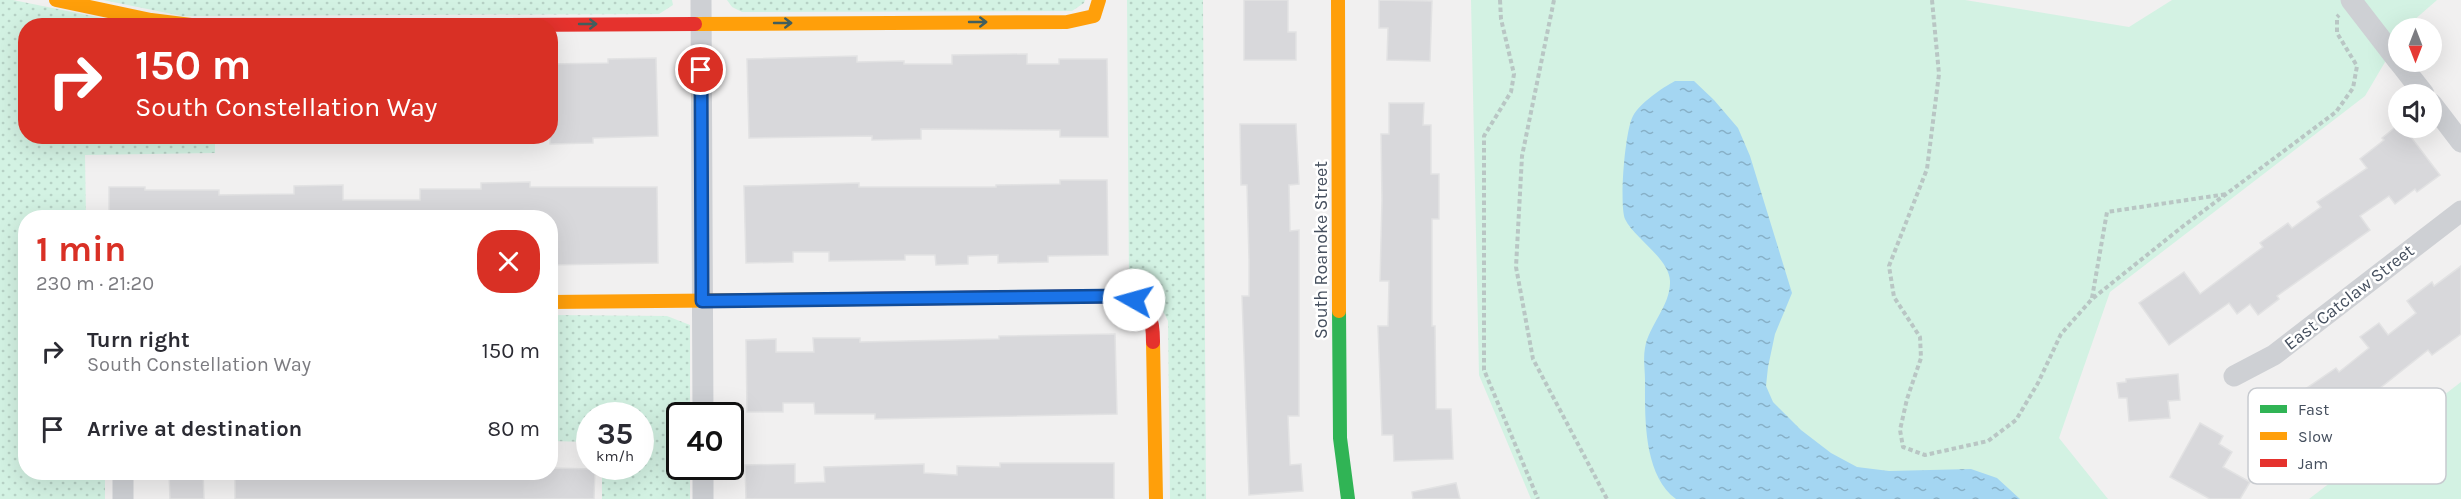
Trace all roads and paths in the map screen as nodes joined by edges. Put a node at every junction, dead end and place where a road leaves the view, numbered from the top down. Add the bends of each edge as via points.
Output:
1 (56, 0) edge
2 (700, 0) edge
3 (1100, 0) edge
4 (1338, 0) edge
5 (1500, 0) edge
6 (1554, 0) edge
7 (1932, 0) edge
8 (2352, 1) edge
9 (142, 18) edge
10 (701, 24) junction
11 (558, 25) edge
12 (2388, 48) edge
13 (2407, 72) edge
14 (2416, 84) edge
15 (2442, 117) edge
16 (2461, 142) edge
17 (2228, 194) junction
18 (2461, 211) edge
19 (2092, 299) junction
20 (702, 301) junction
21 (558, 302) edge
22 (2234, 376) dead end
23 (703, 402) edge
24 (123, 480) edge
25 (703, 480) edge
26 (123, 499) edge
27 (703, 499) edge
28 (1156, 499) edge
29 (1348, 499) edge
30 (1538, 499) edge
31 (1607, 499) edge

1 - 9 street
2 - 10 street
10 -> 3 street via 1067,22 1094,16
4 - 29 street, South Roanoke Street via 1340,438
5 - 30 path via 1514,74 1511,92 1484,136 1484,370
6 - 31 path via 1522,156 1516,267 1533,359
7 - 19 path via 1940,74 1927,169 1889,266 1894,297 1920,337 1921,358 1900,430 1903,447 1925,455 1988,441 2016,420 2061,334
8 - 12 street
8 - 17 path via 2337,17 2337,33 2357,66 2353,88 2336,112
11 -> 10 street
10 - 20 street
13 - 14 street
15 - 16 street
17 - 19 path
17 - 19 path via 2107,212
18 - 22 street, East Catclaw Street via 2274,355
20 - 21 street
20 - 23 street
20 - 28 street via 1126,296 1145,309 1153,322
24 - 26 street
25 - 27 street

